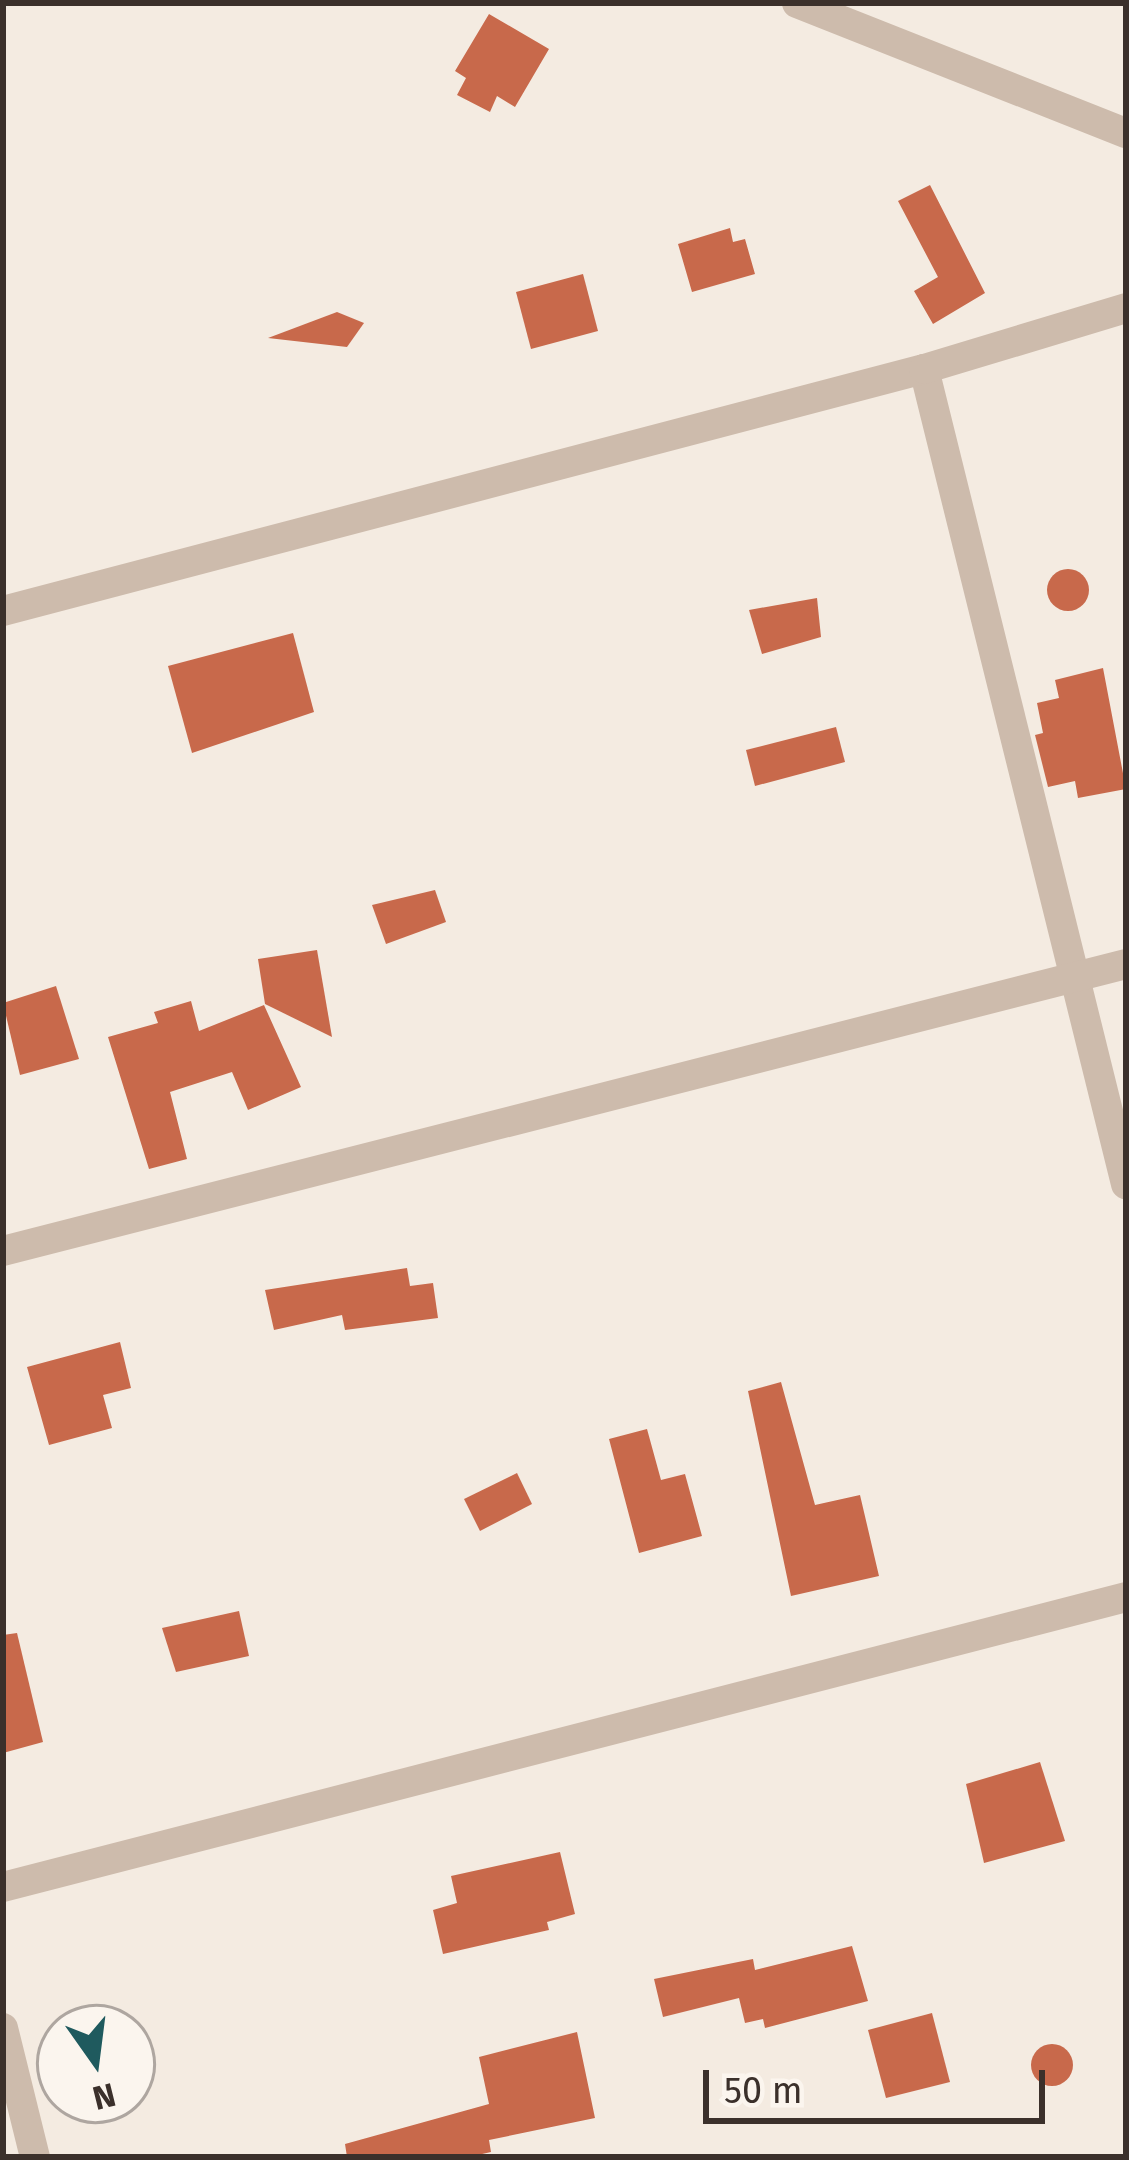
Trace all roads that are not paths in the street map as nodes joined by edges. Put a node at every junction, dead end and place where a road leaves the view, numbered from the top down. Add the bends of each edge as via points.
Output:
1 (797, 3) edge
2 (1126, 134) edge
3 (1126, 308) edge
4 (923, 369) junction
5 (3, 611) edge
6 (1126, 964) edge
7 (1077, 976) junction
8 (1126, 1184) edge
9 (3, 1251) edge
10 (1126, 1598) edge
11 (3, 1887) edge
12 (3, 2028) edge
13 (35, 2157) edge

1 - 2 street
3 - 4 street
4 - 5 street
4 - 7 street
6 - 7 street
7 - 8 street
7 - 9 street
10 - 11 street
12 - 13 street

